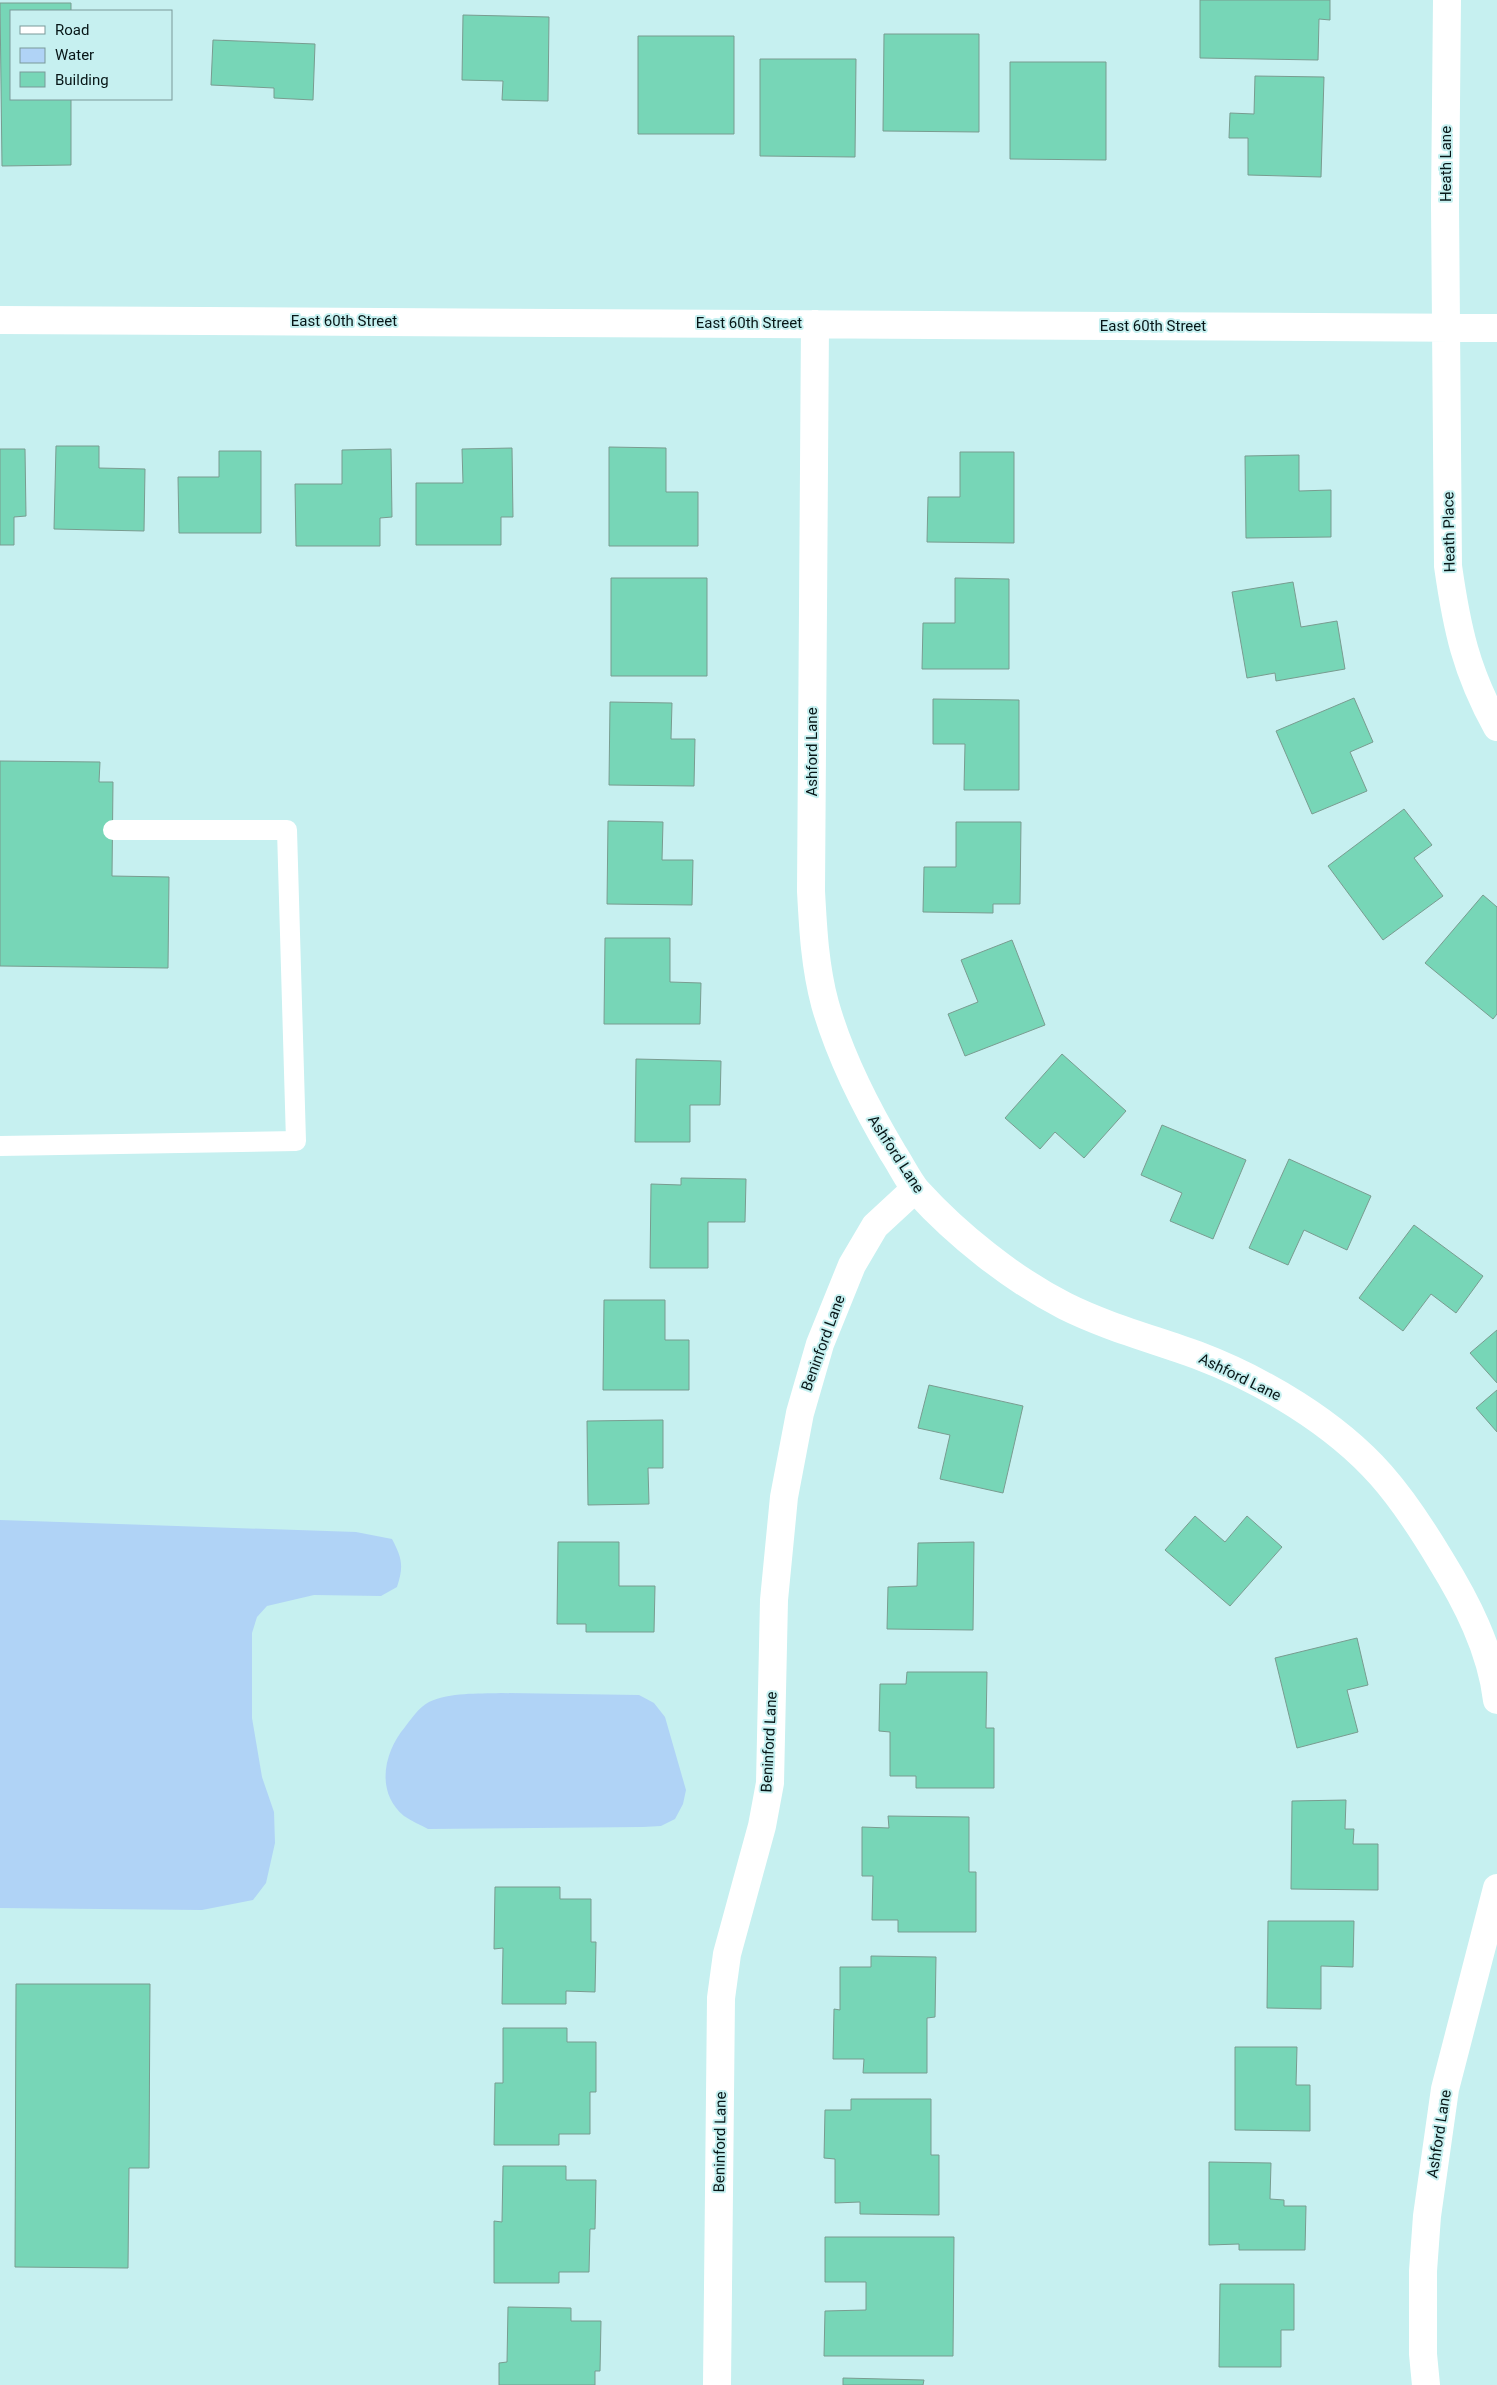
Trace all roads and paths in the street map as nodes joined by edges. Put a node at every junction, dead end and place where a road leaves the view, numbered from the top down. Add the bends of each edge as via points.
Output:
1 (1447, 0) edge
2 (0, 320) edge
3 (815, 324) junction
4 (1446, 327) junction
5 (1497, 328) edge
6 (1497, 727) edge
7 (113, 830) dead end
8 (0, 1146) edge
9 (915, 1189) junction
10 (1497, 1700) edge
11 (1497, 1888) edge
12 (718, 2385) edge
13 (1426, 2385) edge

1 - 4 street, Heath Lane
2 - 3 street, East 60th Street
3 - 4 street, East 60th Street
3 - 9 street, Ashford Lane via 811,881 814,943 825,1002 843,1057 868,1111
4 - 5 street, East 60th Street
4 - 6 street, Heath Place via 1448,566 1455,620 1467,662
7 - 8 lane via 287,830 296,1141
9 - 10 street, Ashford Lane via 966,1239 1062,1305 1110,1327 1233,1371 1333,1430 1381,1475 1423,1528 1466,1603 1484,1648
9 - 12 street, Beninford Lane via 875,1226 852,1265 820,1344 802,1404 784,1497 774,1600 770,1783 762,1826 727,1954 721,1998
11 - 13 street, Ashford Lane via 1445,2089 1426,2216 1423,2271

